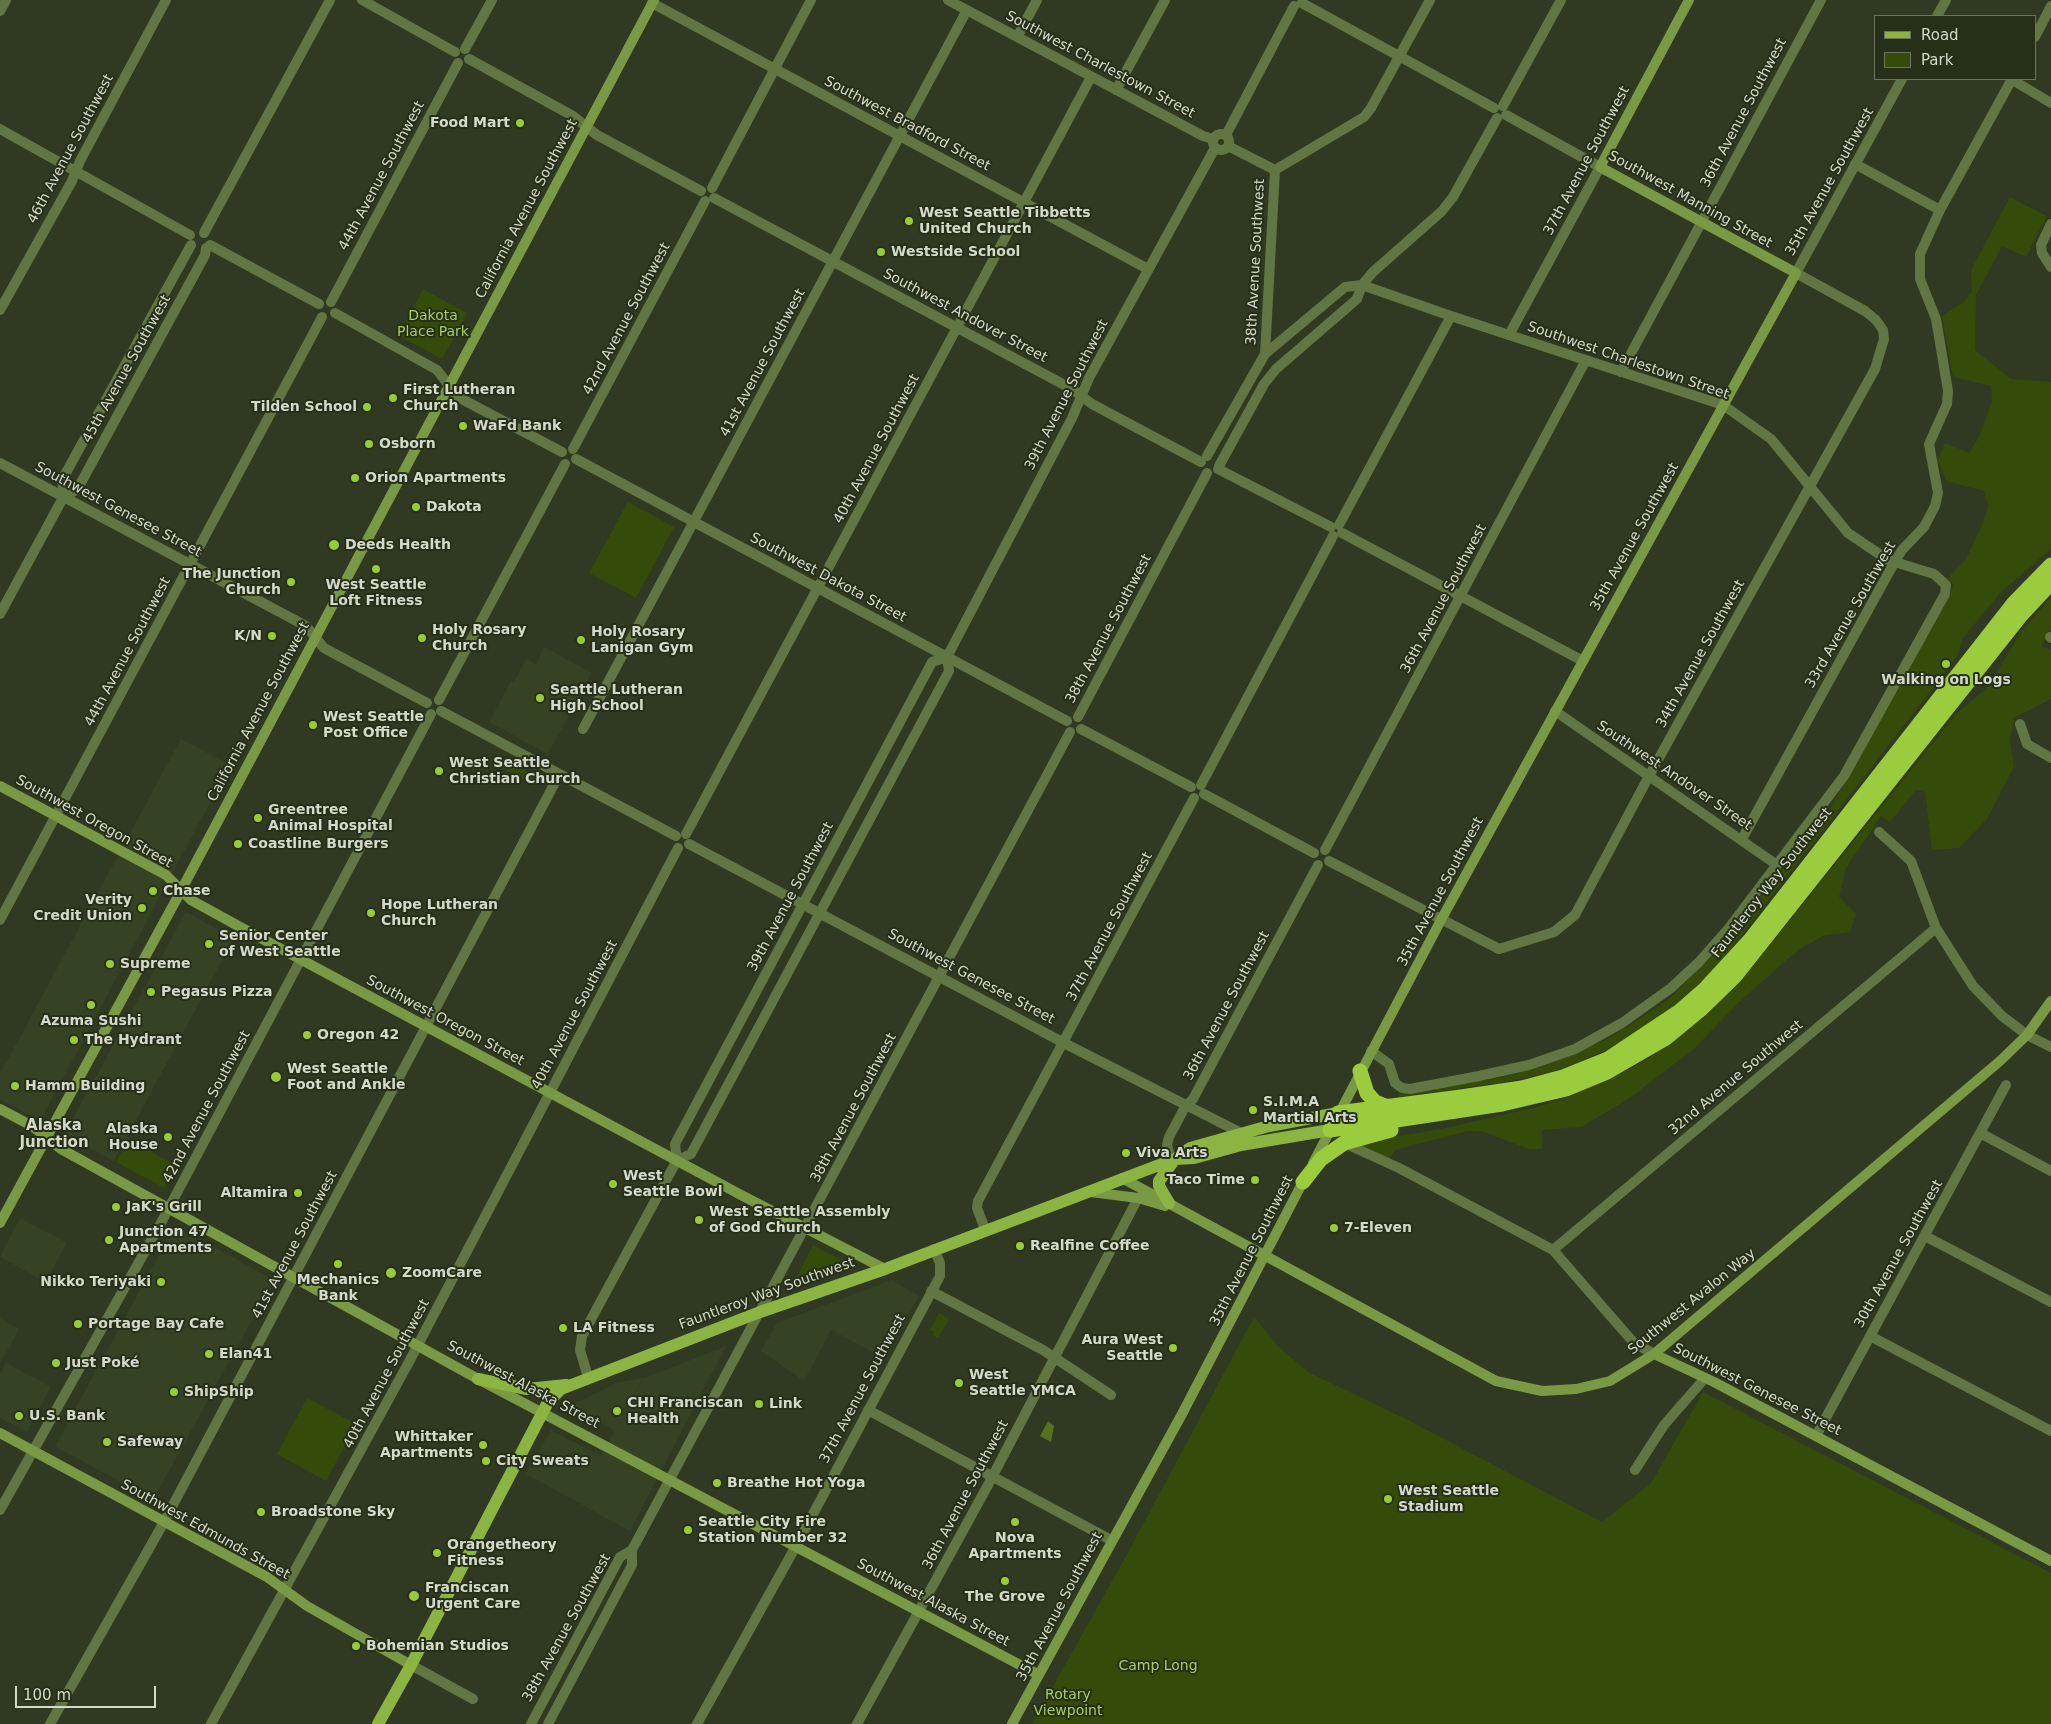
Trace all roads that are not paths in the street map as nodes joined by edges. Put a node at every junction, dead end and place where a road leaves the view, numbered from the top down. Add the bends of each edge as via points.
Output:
1 (6, 0) edge
2 (166, 0) edge
3 (330, 0) edge
4 (362, 0) edge
5 (492, 0) edge
6 (812, 0) edge
7 (948, 0) edge
8 (1037, 0) edge
9 (1165, 0) edge
10 (1430, 0) edge
11 (1561, 0) edge
12 (1689, 0) edge
13 (1821, 0) edge
14 (653, 1) edge
15 (1941, 1) edge
16 (1297, 2) edge
17 (2051, 6) edge
18 (967, 10) junction
19 (0, 11) edge
20 (1936, 15) edge
21 (2036, 35) edge
22 (1017, 37) junction
23 (463, 53) junction
24 (1399, 56) junction
25 (775, 69) junction
26 (1091, 77) junction
27 (1901, 80) edge
28 (2011, 80) edge
29 (2014, 80) edge
30 (1116, 90) junction
31 (2051, 103) edge
32 (1500, 112) junction
33 (587, 127) junction
34 (0, 130) edge
35 (1226, 135) junction
36 (900, 136) junction
37 (1214, 143) junction
38 (1228, 146) junction
39 (1855, 164) junction
40 (1600, 167) junction
41 (1275, 170) junction
42 (76, 171) junction
43 (710, 196) junction
44 (1024, 202) junction
45 (1940, 210) junction
46 (1701, 222) junction
47 (2051, 224) edge
48 (204, 233) junction
49 (190, 240) junction
50 (208, 247) junction
51 (833, 262) junction
52 (2048, 264) edge
53 (1148, 268) junction
54 (1796, 273) junction
55 (1362, 285) junction
56 (331, 302) junction
57 (319, 304) junction
58 (0, 310) edge
59 (335, 313) junction
60 (1451, 316) junction
61 (322, 317) junction
62 (958, 328) junction
63 (1883, 330) joint
64 (1509, 335) junction
65 (1265, 354) junction
66 (1586, 360) junction
67 (1621, 372) junction
68 (448, 384) junction
69 (1081, 397) junction
70 (1723, 405) junction
71 (562, 452) junction
72 (574, 454) junction
73 (1204, 459) junction
74 (0, 463) edge
75 (565, 464) junction
76 (1218, 467) junction
77 (1206, 473) junction
78 (1810, 486) junction
79 (64, 496) junction
80 (694, 522) junction
81 (1336, 530) junction
82 (1894, 563) junction
83 (190, 564) junction
84 (2051, 565) edge
85 (2051, 582) edge
86 (1946, 585) joint
87 (818, 589) junction
88 (1461, 597) junction
89 (0, 614) edge
90 (315, 636) junction
91 (947, 657) junction
92 (1583, 661) junction
93 (439, 700) junction
94 (427, 703) junction
95 (1555, 711) junction
96 (436, 713) junction
97 (1078, 718) junction
98 (1067, 721) junction
99 (2020, 724) dead end
100 (583, 729) dead end
101 (1081, 729) junction
102 (1070, 732) junction
103 (2051, 758) edge
104 (558, 775) junction
105 (1649, 776) junction
106 (0, 786) edge
107 (1198, 791) junction
108 (55, 816) junction
109 (1879, 832) dead end
110 (684, 838) junction
111 (1742, 839) junction
112 (1325, 850) junction
113 (1314, 853) junction
114 (1329, 861) junction
115 (1318, 865) junction
116 (1777, 865) junction
117 (181, 892) junction
118 (803, 904) junction
119 (820, 912) junction
120 (0, 920) edge
121 (1441, 920) junction
122 (1936, 928) junction
123 (301, 960) junction
124 (940, 976) junction
125 (2051, 1001) edge
126 (426, 1025) junction
127 (2027, 1035) junction
128 (1064, 1043) junction
129 (2051, 1047) edge
130 (1371, 1052) junction
131 (1360, 1071) junction
132 (2006, 1085) dead end
133 (550, 1092) junction
134 (1185, 1106) junction
135 (1388, 1107) junction
136 (0, 1109) edge
137 (1338, 1113) junction
138 (1450, 1113) junction
139 (1330, 1130) junction
140 (1240, 1133) junction
141 (1980, 1133) junction
142 (48, 1139) junction
143 (1344, 1143) junction
144 (678, 1160) junction
145 (1173, 1160) junction
146 (2051, 1171) edge
147 (1122, 1178) junction
148 (1303, 1182) junction
149 (1087, 1191) junction
150 (1148, 1192) junction
151 (1138, 1198) junction
152 (1175, 1207) junction
153 (169, 1208) junction
154 (0, 1223) edge
155 (804, 1228) junction
156 (985, 1229) junction
157 (1925, 1236) junction
158 (934, 1249) junction
159 (1553, 1250) junction
160 (1265, 1256) junction
161 (885, 1269) junction
162 (294, 1276) junction
163 (931, 1291) junction
164 (2051, 1302) edge
165 (760, 1312) junction
166 (1870, 1336) junction
167 (418, 1344) junction
168 (1654, 1354) junction
169 (1054, 1359) junction
170 (588, 1377) junction
171 (478, 1378) junction
172 (1705, 1378) junction
173 (568, 1385) junction
174 (1112, 1395) dead end
175 (868, 1410) junction
176 (543, 1412) junction
177 (2051, 1431) edge
178 (0, 1433) edge
179 (1816, 1436) junction
180 (32, 1451) junction
181 (1635, 1470) dead end
182 (992, 1476) junction
183 (672, 1480) junction
184 (0, 1510) edge
185 (164, 1522) junction
186 (1112, 1540) junction
187 (796, 1546) junction
188 (632, 1550) junction
189 (2051, 1561) edge
190 (284, 1590) junction
191 (920, 1612) junction
192 (411, 1665) junction
193 (1038, 1675) junction
194 (473, 1699) dead end
195 (50, 1724) edge
196 (211, 1724) edge
197 (378, 1724) edge
198 (531, 1724) edge
199 (548, 1724) edge
200 (697, 1724) edge
201 (857, 1724) edge
202 (1012, 1724) edge

1 - 19 street
2 - 42 street, 46th Avenue Southwest
3 - 48 street
4 - 23 street
5 - 23 street
6 - 25 street, 42nd Avenue Southwest
7 - 18 street, Southwest Charlestown Street
8 - 22 street
9 - 30 street
10 - 24 street, 38th Avenue Southwest
11 - 32 street
12 - 40 main road, 37th Avenue Southwest
13 - 46 street, 36th Avenue Southwest
14 - 25 street, Southwest Bradford Street
14 - 33 main road, California Avenue Southwest
15 - 20 street
16 - 24 street, Southwest Manning Street
16 - 35 street
17 - 21 street
18 - 22 street, Southwest Charlestown Street
18 - 36 street, 41st Avenue Southwest
22 - 26 street, Southwest Charlestown Street
23 - 33 street
23 - 56 street, 44th Avenue Southwest via 454,58 458,63
24 - 32 street, Southwest Manning Street
24 - 41 street, 38th Avenue Southwest via 1364,116
25 - 36 street, Southwest Bradford Street
25 - 43 street, 42nd Avenue Southwest
26 - 30 street, Southwest Charlestown Street
26 - 44 street, 40th Avenue Southwest
27 - 39 street, 35th Avenue Southwest
28 - 45 street
29 - 31 street
30 - 37 street, Southwest Charlestown Street
32 - 40 street, Southwest Manning Street
32 - 55 street via 1442,211
33 - 43 street via 701,191 700,197
33 - 68 main road, California Avenue Southwest
34 - 42 street
35 - 37 street via 1218,134
35 - 38 street
36 - 44 street, Southwest Bradford Street
36 - 51 street, 41st Avenue Southwest
37 - 38 street via 1222,150
37 - 53 street, 39th Avenue Southwest
38 - 41 street
39 - 45 street
39 - 54 street, 35th Avenue Southwest
40 - 46 main road, Southwest Manning Street
40 - 64 street, 37th Avenue Southwest
41 - 65 street, 38th Avenue Southwest
42 - 49 street
42 - 58 street, 46th Avenue Southwest
43 - 51 street, Southwest Andover Street
43 - 72 street, 42nd Avenue Southwest
44 - 53 street, Southwest Bradford Street
44 - 62 street, 40th Avenue Southwest
45 - 82 street, 33rd Avenue Southwest via 1920,254 1920,279 1936,319 1948,391 1947,404 1929,444 1938,493 1924,527
46 - 54 main road, Southwest Manning Street
46 - 67 street, 36th Avenue Southwest
47 - 52 street via 2041,245
48 - 49 street via 196,232
48 - 50 street via 209,239
49 - 50 street via 200,249
49 - 79 street, 45th Avenue Southwest via 62,480
50 - 57 street
50 - 79 street, 45th Avenue Southwest via 77,490
51 - 62 street, Southwest Andover Street
51 - 80 street, 41st Avenue Southwest
53 - 69 street, 39th Avenue Southwest
54 - 63 street, Southwest Manning Street via 1865,311
54 - 70 main road, 35th Avenue Southwest
55 - 60 street, Southwest Charlestown Street
55 - 65 street via 1345,287
55 - 76 street via 1357,299 1276,369 1264,384
56 - 57 street
56 - 59 street
57 - 61 street via 318,312
59 - 61 street via 329,318
59 - 68 street via 437,370
60 - 64 street, Southwest Charlestown Street
60 - 81 street, 37th Avenue Southwest
61 - 83 street, 44th Avenue Southwest
62 - 69 street, Southwest Andover Street via 1072,389
62 - 87 street, 40th Avenue Southwest
63 - 78 street, 34th Avenue Southwest via 1884,339 1875,369
64 - 66 street, Southwest Charlestown Street
65 - 73 street
66 - 67 street, Southwest Charlestown Street
66 - 88 street, 36th Avenue Southwest
67 - 70 street, Southwest Charlestown Street
68 - 71 street via 458,397
68 - 90 main road, California Avenue Southwest
69 - 73 street, Southwest Andover Street
69 - 91 street, 39th Avenue Southwest
70 - 78 street, Southwest Charlestown Street via 1771,439
70 - 92 main road, 35th Avenue Southwest
71 - 72 street via 566,448
71 - 75 street via 561,459
72 - 75 street via 571,464
72 - 80 street, Southwest Dakota Street
73 - 76 street via 1215,457
73 - 77 street via 1201,468
74 - 79 street, Southwest Genesee Street
75 - 93 street
76 - 77 street via 1212,474
76 - 81 street
77 - 97 street, 38th Avenue Southwest
78 - 82 street, Southwest Charlestown Street via 1848,533
78 - 105 street, 34th Avenue Southwest
79 - 83 street, Southwest Genesee Street
79 - 89 street, 45th Avenue Southwest
80 - 87 street, Southwest Dakota Street
80 - 100 street, 41st Avenue Southwest
81 - 88 street
81 - 107 street, 37th Avenue Southwest
82 - 86 street, Southwest Charlestown Street via 1934,574
82 - 111 street, 33rd Avenue Southwest
83 - 90 street, Southwest Genesee Street via 306,626
83 - 108 street, 44th Avenue Southwest
84 - 135 highway, Fauntleroy Way Southwest via 2013,604 1750,940 1680,1011 1608,1059 1564,1077 1522,1088
85 - 138 highway, Fauntleroy Way Southwest via 2021,615 1735,976 1700,1010 1666,1038 1585,1082 1502,1104
86 - 116 street, Fauntleroy Way Southwest via 1945,594 1847,770
87 - 91 street, Southwest Dakota Street
87 - 110 street, 40th Avenue Southwest
88 - 92 street
88 - 112 street, 36th Avenue Southwest
90 - 94 street, Southwest Genesee Street via 324,648
90 - 117 main road, California Avenue Southwest
91 - 98 street, Southwest Dakota Street
91 - 118 street, 39th Avenue Southwest via 932,662
91 - 119 street, 39th Avenue Southwest via 949,672
92 - 95 main road, 35th Avenue Southwest
93 - 94 street via 432,699
93 - 96 street via 442,706
94 - 96 street via 426,709
95 - 105 street, Southwest Andover Street
95 - 121 main road, 35th Avenue Southwest
96 - 104 street, Southwest Genesee Street
96 - 123 street, 42nd Avenue Southwest
97 - 98 street via 1072,717
97 - 101 street via 1082,722
98 - 102 street
99 - 103 street via 2027,744
101 - 102 street via 1076,733
101 - 107 street
102 - 124 street, 38th Avenue Southwest
104 - 110 street, Southwest Genesee Street
104 - 126 street, 41st Avenue Southwest
105 - 111 street, Southwest Andover Street
105 - 121 street, 34th Avenue Southwest via 1575,915 1554,932 1499,949
106 - 108 main road, Southwest Oregon Street
107 - 113 street
107 - 128 street, 37th Avenue Southwest
108 - 117 main road, Southwest Oregon Street via 166,875
108 - 120 street, 44th Avenue Southwest
109 - 122 street via 1911,861
110 - 118 street, Southwest Genesee Street
110 - 133 street, 40th Avenue Southwest via 684,848 678,848
111 - 116 street, Southwest Andover Street
112 - 113 street via 1319,849
112 - 114 street via 1330,856
113 - 115 street via 1313,860
114 - 115 street
114 - 121 street
115 - 134 street, 36th Avenue Southwest via 1193,1098
116 - 130 street, Fauntleroy Way Southwest via 1729,928 1672,988 1622,1023 1575,1049 1529,1065 1410,1089 1398,1086 1389,1064
117 - 123 main road, Southwest Oregon Street
117 - 142 main road, California Avenue Southwest
118 - 119 street, Southwest Genesee Street
118 - 144 street, 39th Avenue Southwest via 675,1144
119 - 124 street, Southwest Genesee Street
119 - 144 street, 39th Avenue Southwest via 691,1154
121 - 130 main road, 35th Avenue Southwest
122 - 127 street via 1973,986 2002,1016
122 - 159 street, 32nd Avenue Southwest
123 - 126 main road, Southwest Oregon Street
123 - 153 street, 42nd Avenue Southwest
124 - 128 street, Southwest Genesee Street
124 - 155 street, 38th Avenue Southwest
125 - 127 main road, Southwest Avalon Way
126 - 133 main road, Southwest Oregon Street
126 - 162 street, 41st Avenue Southwest
127 - 129 street
127 - 168 main road, Southwest Avalon Way
128 - 134 street, Southwest Genesee Street
128 - 156 street, 37th Avenue Southwest via 978,1201 977,1208
130 - 131 main road, 35th Avenue Southwest
131 - 135 highway via 1367,1093 1375,1102
131 - 137 main road, 35th Avenue Southwest
132 - 141 street, 30th Avenue Southwest
133 - 144 main road, Southwest Oregon Street
133 - 167 street, 40th Avenue Southwest
134 - 140 street, Southwest Genesee Street via 1197,1109
134 - 145 street, 36th Avenue Southwest via 1167,1141
135 - 137 highway, Fauntleroy Way Southwest
136 - 142 main road, Southwest Alaska Street via 32,1126
137 - 139 main road, 35th Avenue Southwest
137 - 140 main road, Fauntleroy Way Southwest
138 - 139 highway, Fauntleroy Way Southwest
138 - 143 highway via 1414,1126
139 - 145 main road, Fauntleroy Way Southwest
139 - 148 main road, 35th Avenue Southwest
140 - 145 main road, Fauntleroy Way Southwest via 1190,1148
141 - 146 street
141 - 157 street, 30th Avenue Southwest
142 - 153 main road, Southwest Alaska Street
142 - 154 main road, California Avenue Southwest
143 - 148 highway via 1321,1159
143 - 159 street, Southwest Genesee Street via 1399,1168
144 - 155 main road, Southwest Oregon Street
144 - 170 street, 39th Avenue Southwest via 582,1336 580,1350
145 - 147 main road, Fauntleroy Way Southwest
145 - 152 main road via 1159,1186
147 - 149 main road, Fauntleroy Way Southwest
147 - 150 main road, Southwest Avalon Way
148 - 160 main road, 35th Avenue Southwest
149 - 151 main road, Southwest Avalon Way
149 - 156 main road, Fauntleroy Way Southwest
150 - 151 main road
150 - 152 main road, Southwest Avalon Way
151 - 152 main road, Southwest Avalon Way
151 - 169 street, 36th Avenue Southwest
152 - 160 main road, Southwest Avalon Way
153 - 162 main road, Southwest Alaska Street
153 - 180 street, 42nd Avenue Southwest
155 - 161 main road, Southwest Oregon Street
155 - 165 street, 38th Avenue Southwest
156 - 158 main road, Fauntleroy Way Southwest
157 - 164 street
157 - 166 street, 30th Avenue Southwest
158 - 161 main road, Fauntleroy Way Southwest
158 - 163 street, 37th Avenue Southwest via 940,1276
159 - 168 street, Southwest Genesee Street via 1634,1343
160 - 168 main road, Southwest Avalon Way via 1476,1371 1519,1387 1561,1391 1610,1381
160 - 186 main road, 35th Avenue Southwest
161 - 165 main road, Fauntleroy Way Southwest
162 - 167 main road, Southwest Alaska Street
162 - 185 street, 41st Avenue Southwest
163 - 169 street via 1043,1350
163 - 175 street, 37th Avenue Southwest
165 - 170 main road, Fauntleroy Way Southwest
165 - 183 street, 38th Avenue Southwest
166 - 177 street
166 - 179 street, 30th Avenue Southwest
167 - 171 main road, Southwest Alaska Street
167 - 190 street, 40th Avenue Southwest
168 - 172 main road, Southwest Genesee Street
169 - 174 street
169 - 182 street, 36th Avenue Southwest
170 - 173 main road, Fauntleroy Way Southwest
171 - 173 main road via 527,1389
171 - 176 main road, Southwest Alaska Street
172 - 179 main road, Southwest Genesee Street
172 - 181 street via 1664,1425
173 - 176 main road, Fauntleroy Way Southwest via 555,1393
175 - 182 street
175 - 187 street, 37th Avenue Southwest
176 - 183 main road, Southwest Alaska Street
176 - 192 main road, Fauntleroy Way Southwest
178 - 180 main road, Southwest Edmunds Street
179 - 189 main road, Southwest Genesee Street
180 - 184 street, 42nd Avenue Southwest
180 - 185 main road, Southwest Edmunds Street
182 - 186 street
182 - 191 street, 36th Avenue Southwest
183 - 187 main road, Southwest Alaska Street
183 - 188 street, 38th Avenue Southwest
185 - 190 main road, Southwest Edmunds Street via 267,1577
185 - 195 street, 41st Avenue Southwest
186 - 193 main road, 35th Avenue Southwest
187 - 191 main road, Southwest Alaska Street
187 - 200 street, 37th Avenue Southwest
188 - 198 street, 38th Avenue Southwest via 620,1557
188 - 199 street, 38th Avenue Southwest via 632,1565
190 - 192 main road, Southwest Edmunds Street
190 - 196 street, 40th Avenue Southwest
191 - 193 main road, Southwest Alaska Street
191 - 201 street, 36th Avenue Southwest
192 - 194 street, Southwest Edmunds Street
192 - 197 main road, Fauntleroy Way Southwest
193 - 202 main road, 35th Avenue Southwest

